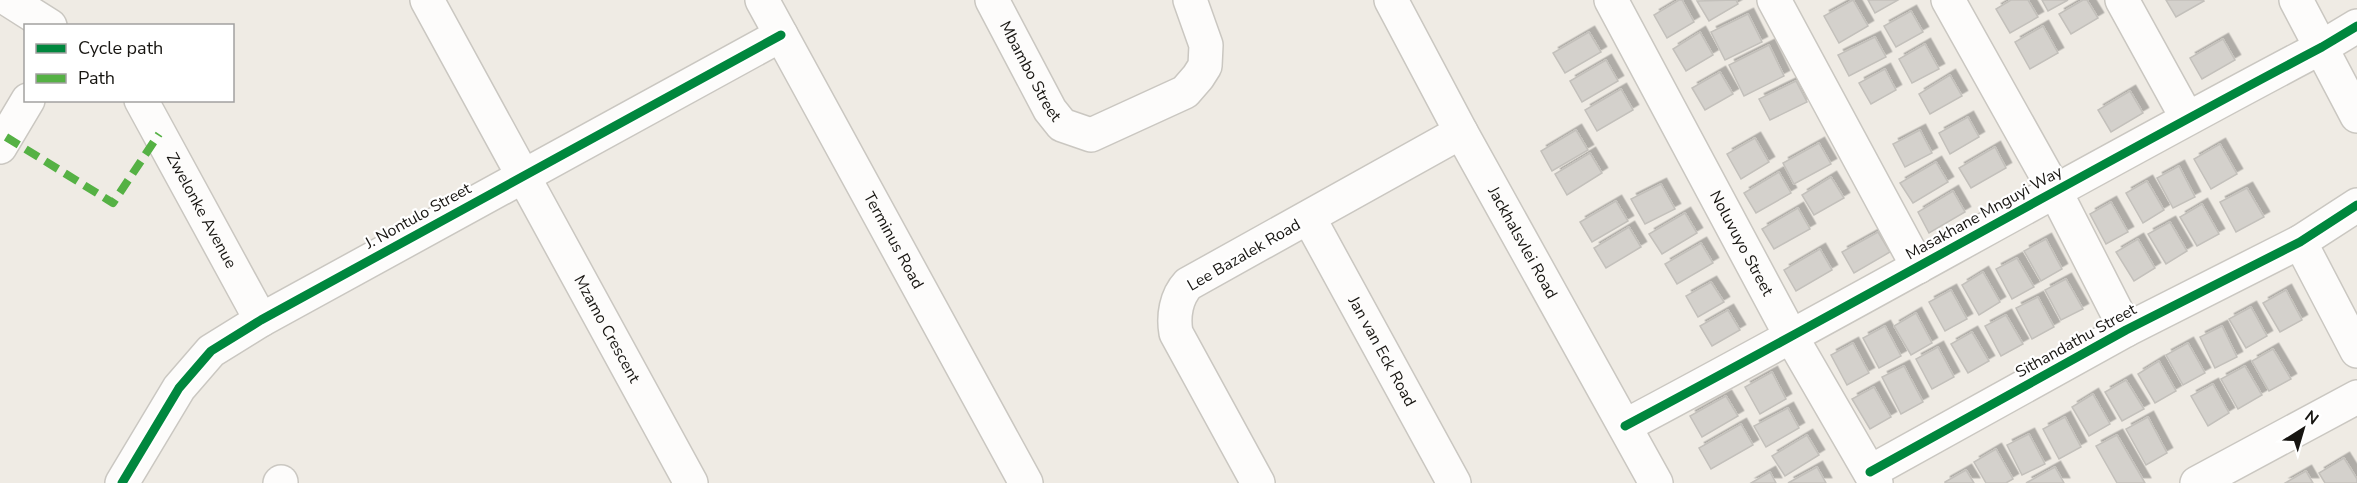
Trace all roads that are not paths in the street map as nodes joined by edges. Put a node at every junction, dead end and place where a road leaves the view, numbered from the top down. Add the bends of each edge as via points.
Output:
1 (9, 0) edge
2 (427, 0) edge
3 (762, 0) edge
4 (992, 0) edge
5 (1190, 0) edge
6 (1390, 0) edge
7 (1611, 0) edge
8 (1774, 0) edge
9 (1948, 0) edge
10 (2122, 0) edge
11 (2296, 0) edge
12 (47, 24) edge
13 (2357, 26) edge
14 (781, 35) junction
15 (2322, 47) junction
16 (27, 102) edge
17 (142, 102) edge
18 (2357, 116) edge
19 (2187, 118) junction
20 (1461, 132) junction
21 (0, 147) edge
22 (522, 176) junction
23 (2055, 191) junction
24 (2357, 205) edge
25 (1309, 218) junction
26 (2300, 242) junction
27 (1918, 267) junction
28 (261, 320) junction
29 (2127, 330) junction
30 (1792, 338) junction
31 (2357, 351) edge
32 (2357, 397) edge
33 (1625, 426) junction
34 (1873, 477) edge
35 (122, 483) edge
36 (691, 483) edge
37 (1026, 483) edge
38 (1258, 483) edge
39 (1454, 483) edge
40 (1656, 483) edge
41 (2197, 483) edge

1 - 12 street
2 - 22 street, Mzamo Crescent
3 - 14 street, Terminus Road
4 - 5 street, Mbambo Street via 1050,110 1062,124 1091,135 1185,92 1198,77 1205,66 1206,45
6 - 20 street, Jackhalsvlei Road
7 - 30 street, Noluvuyo Street
8 - 27 street
9 - 23 street
10 - 19 street
11 - 15 street
13 - 15 street, Masakhane Mnguyi Way
14 - 22 street, J. Nontulo Street
14 - 37 street, Terminus Road
15 - 18 street
15 - 19 street, Masakhane Mnguyi Way
16 - 21 street
17 - 28 street, Zwelonke Avenue
19 - 23 street, Masakhane Mnguyi Way
20 - 25 street, Lee Bazalek Road
20 - 33 street, Jackhalsvlei Road
22 - 28 street, J. Nontulo Street
22 - 36 street, Mzamo Crescent
23 - 27 street, Masakhane Mnguyi Way
23 - 29 street
24 - 26 street, Sithandathu Street
25 - 38 street, Lee Bazalek Road via 1188,284 1181,292 1175,316 1176,333
25 - 39 street, Jan van Eck Road
26 - 29 street, Sithandathu Street
26 - 31 street
27 - 30 street, Masakhane Mnguyi Way
28 - 35 street, J. Nontulo Street via 211,351 179,388
29 - 34 street, Sithandathu Street
30 - 33 street, Masakhane Mnguyi Way
30 - 34 street, Noluvuyo Street
32 - 41 street
33 - 40 street, Jackhalsvlei Road

